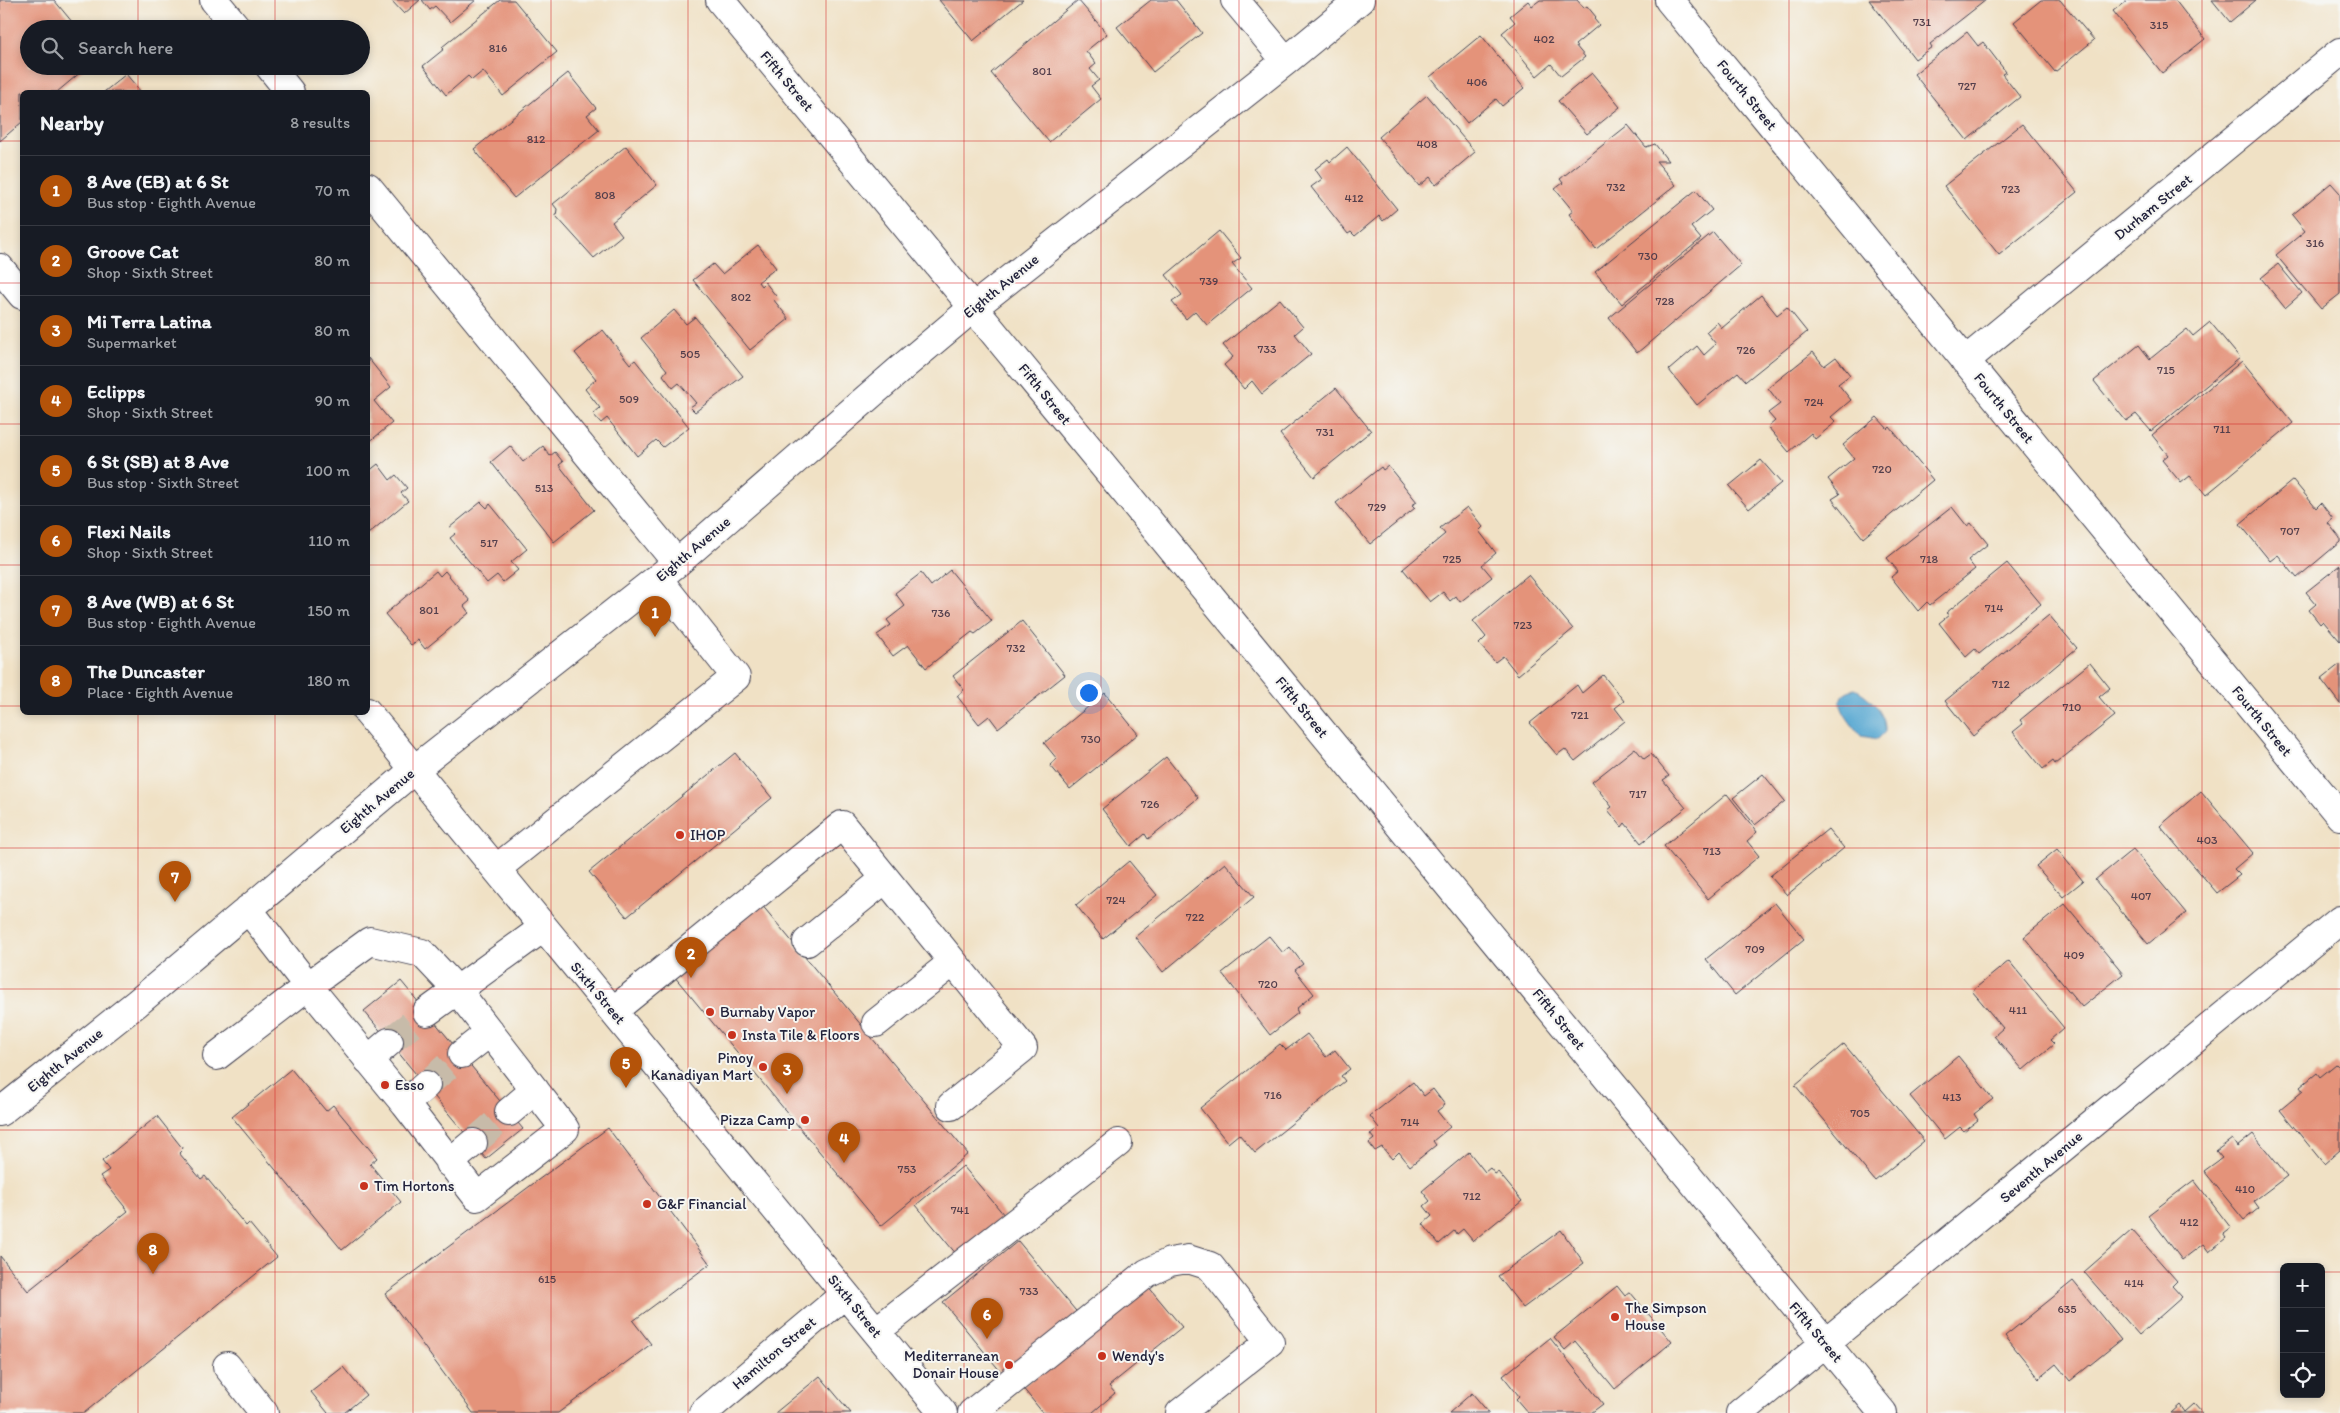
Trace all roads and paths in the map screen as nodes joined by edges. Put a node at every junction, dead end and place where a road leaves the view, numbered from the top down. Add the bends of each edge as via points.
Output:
1 (214, 0) edge
2 (720, 0) edge
3 (1235, 0) edge
4 (1360, 0) edge
5 (1669, 0) edge
6 (231, 20) edge
7 (2340, 52) edge
8 (1286, 62) junction
9 (276, 75) edge
10 (288, 90) edge
11 (370, 189) edge
12 (0, 268) edge
13 (20, 293) edge
14 (974, 307) junction
15 (1965, 361) junction
16 (667, 571) junction
17 (369, 715) edge
18 (415, 770) junction
19 (2340, 816) edge
20 (496, 868) junction
21 (885, 879) junction
22 (248, 909) junction
23 (2340, 920) edge
24 (543, 928) junction
25 (807, 942) dead end
26 (952, 962) junction
27 (308, 986) junction
28 (457, 990) junction
29 (613, 1011) junction
30 (427, 1012) tunnel mouth
31 (876, 1024) dead end
32 (490, 1032) junction
33 (389, 1042) tunnel mouth
34 (462, 1054) tunnel mouth
35 (217, 1056) dead end
36 (368, 1060) junction
37 (426, 1085) tunnel mouth
38 (536, 1090) junction
39 (405, 1104) junction
40 (951, 1106) dead end
41 (0, 1112) edge
42 (509, 1112) tunnel mouth
43 (473, 1143) tunnel mouth
44 (1118, 1143) dead end
45 (449, 1163) junction
46 (845, 1294) junction
47 (876, 1331) junction
48 (1826, 1344) junction
49 (227, 1366) dead end
50 (936, 1410) edge
51 (264, 1413) edge
52 (703, 1413) edge
53 (972, 1413) edge
54 (1180, 1413) edge
55 (1740, 1413) edge
56 (1883, 1413) edge

1 - 6 street
2 - 14 street, Fifth Street
3 - 8 street
4 - 8 street, Eighth Avenue
5 - 15 street, Fourth Street
7 - 15 street, Durham Street
8 - 14 street, Eighth Avenue
9 - 10 street
11 - 16 street
12 - 13 street
14 - 16 street, Eighth Avenue
14 - 48 street, Fifth Street
15 - 19 street, Fourth Street
16 - 18 street, Eighth Avenue
16 - 20 street via 736,676
17 - 18 street, Sixth Street
18 - 20 street, Sixth Street
18 - 22 street, Eighth Avenue
20 - 24 street, Sixth Street
21 - 25 street
21 - 26 street
21 - 29 street via 842,825
22 - 27 street
22 - 41 street, Eighth Avenue
23 - 48 street, Seventh Avenue
24 - 28 street
24 - 29 street, Sixth Street
26 - 31 street
26 - 40 street via 1023,1048
27 - 28 street via 370,941 422,953
27 - 35 street
27 - 36 street
28 - 30 street
28 - 32 street
29 - 46 street, Sixth Street
32 - 34 street
32 - 38 street
33 - 36 street
36 - 39 street
37 - 39 street
38 - 42 street
38 - 45 street via 566,1128 477,1197
39 - 45 street
43 - 45 street
44 - 47 street
46 - 47 street, Sixth Street
46 - 52 street, Hamilton Street
47 - 50 street, Sixth Street
48 - 55 street, Seventh Avenue
48 - 56 street, Fifth Street
49 - 51 street
53 - 54 street via 1147,1273 1170,1262 1188,1259 1210,1266 1270,1342

